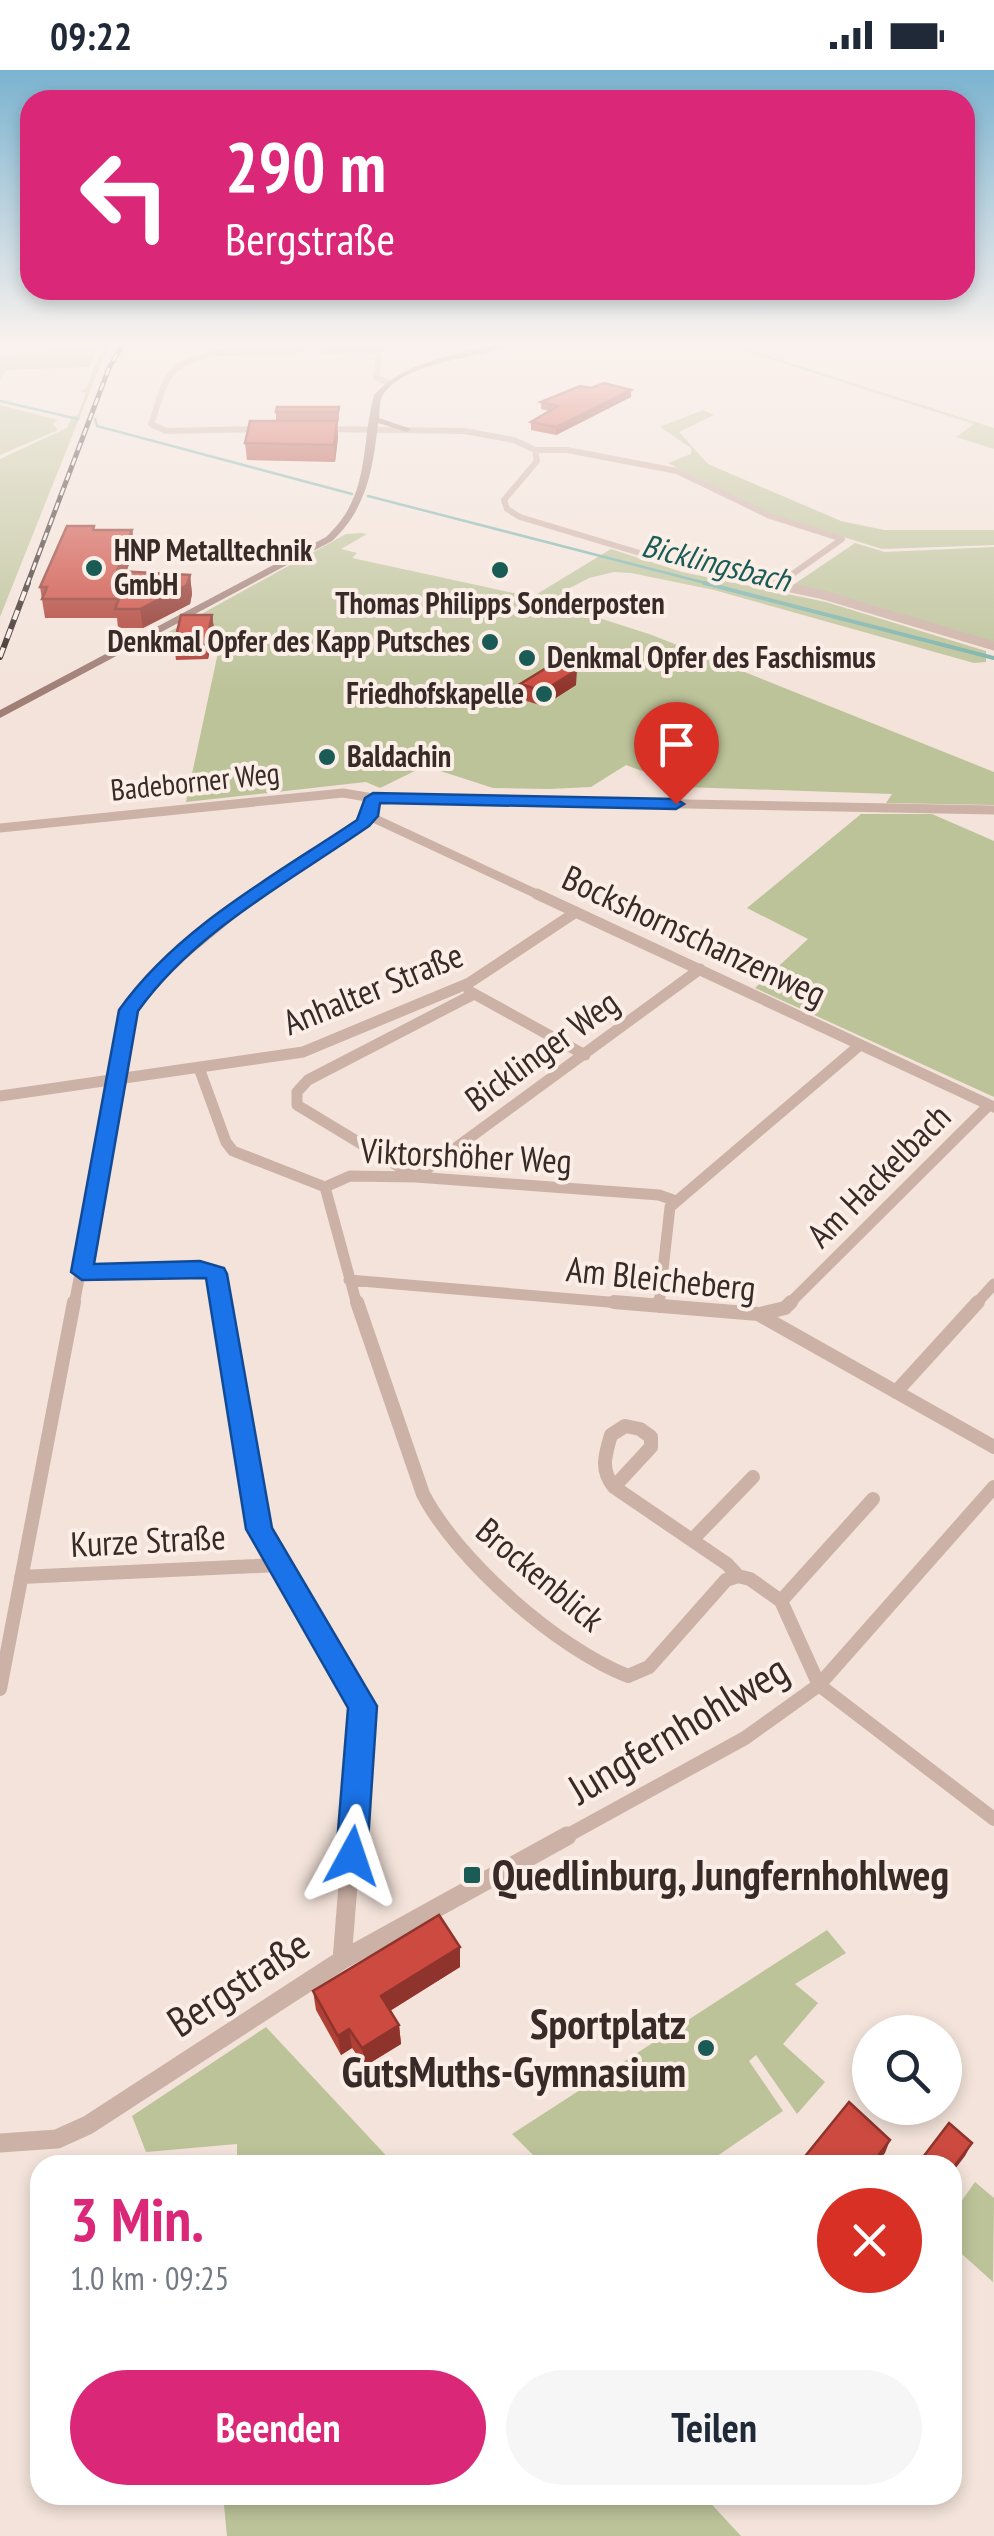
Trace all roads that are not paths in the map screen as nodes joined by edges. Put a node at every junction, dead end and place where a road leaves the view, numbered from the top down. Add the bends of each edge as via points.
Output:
1 (366, 461) edge
2 (536, 461) edge
3 (622, 461) edge
4 (777, 584) junction
5 (994, 646) edge
6 (0, 715) edge
7 (373, 798) junction
8 (994, 810) edge
9 (370, 816) junction
10 (0, 828) edge
11 (576, 912) junction
12 (700, 969) junction
13 (470, 989) junction
14 (860, 1045) junction
15 (585, 1055) junction
16 (199, 1068) junction
17 (114, 1082) junction
18 (0, 1096) edge
19 (992, 1106) edge
20 (416, 1177) junction
21 (326, 1187) junction
22 (676, 1201) junction
23 (82, 1272) junction
24 (349, 1280) junction
25 (994, 1284) edge
26 (659, 1306) junction
27 (758, 1314) junction
28 (896, 1392) junction
29 (994, 1447) edge
30 (753, 1477) dead end
31 (613, 1488) dead end
32 (994, 1488) edge
33 (874, 1499) dead end
34 (693, 1539) junction
35 (278, 1566) junction
36 (738, 1576) junction
37 (21, 1577) junction
38 (781, 1601) junction
39 (819, 1685) junction
40 (0, 1688) edge
41 (994, 1820) edge
42 (342, 1960) junction
43 (0, 2143) edge

1 - 6 main road via 359,504 336,533
2 - 4 street via 504,500 507,510 674,563
3 - 4 street via 682,473 770,516 842,538
4 - 5 street
7 - 8 street, Badeborner Weg
7 - 9 street
7 - 10 street, Badeborner Weg via 343,793
9 - 11 street, Bockshornschanzenweg
9 - 17 street via 232,910 140,992 129,1010
11 - 12 street, Bockshornschanzenweg
11 - 13 street, Anhalter Straße
12 - 14 street, Bockshornschanzenweg
12 - 15 street, Bicklinger Weg
13 - 15 street
13 - 16 street, Anhalter Straße via 303,1052
13 - 20 street via 314,1076 296,1095 302,1110
14 - 19 street, Bockshornschanzenweg
14 - 22 street
15 - 20 street, Bicklinger Weg
16 - 17 street, Anhalter Straße
16 - 21 street, Viktorshöher Weg via 233,1151
17 - 18 street, Anhalter Straße
17 - 23 street
19 - 27 street, Am Hackelbach via 788,1305
20 - 21 street, Viktorshöher Weg via 350,1176
20 - 22 street, Viktorshöher Weg
21 - 24 street, Brockenblick
22 - 26 street via 668,1209
23 - 35 street, Bergstraße via 200,1268 216,1274 259,1529
23 - 37 street
24 - 26 street, Am Bleicheberg
24 - 36 street, Brockenblick via 430,1508 465,1556 507,1595 602,1666 628,1676 649,1667 726,1580
25 - 28 street
26 - 27 street, Am Bleicheberg
27 - 28 street, Am Bleicheberg
28 - 29 street, Am Bleicheberg
30 - 34 street
31 - 34 street
32 - 39 street, Jungfernhohlweg
33 - 38 street
34 - 36 street
35 - 37 street, Kurze Straße
35 - 42 street, Bergstraße via 362,1706
36 - 38 street
37 - 40 street
38 - 39 street
39 - 41 street
39 - 42 street, Jungfernhohlweg via 744,1738
42 - 43 street, Bergstraße via 88,2125 57,2139

